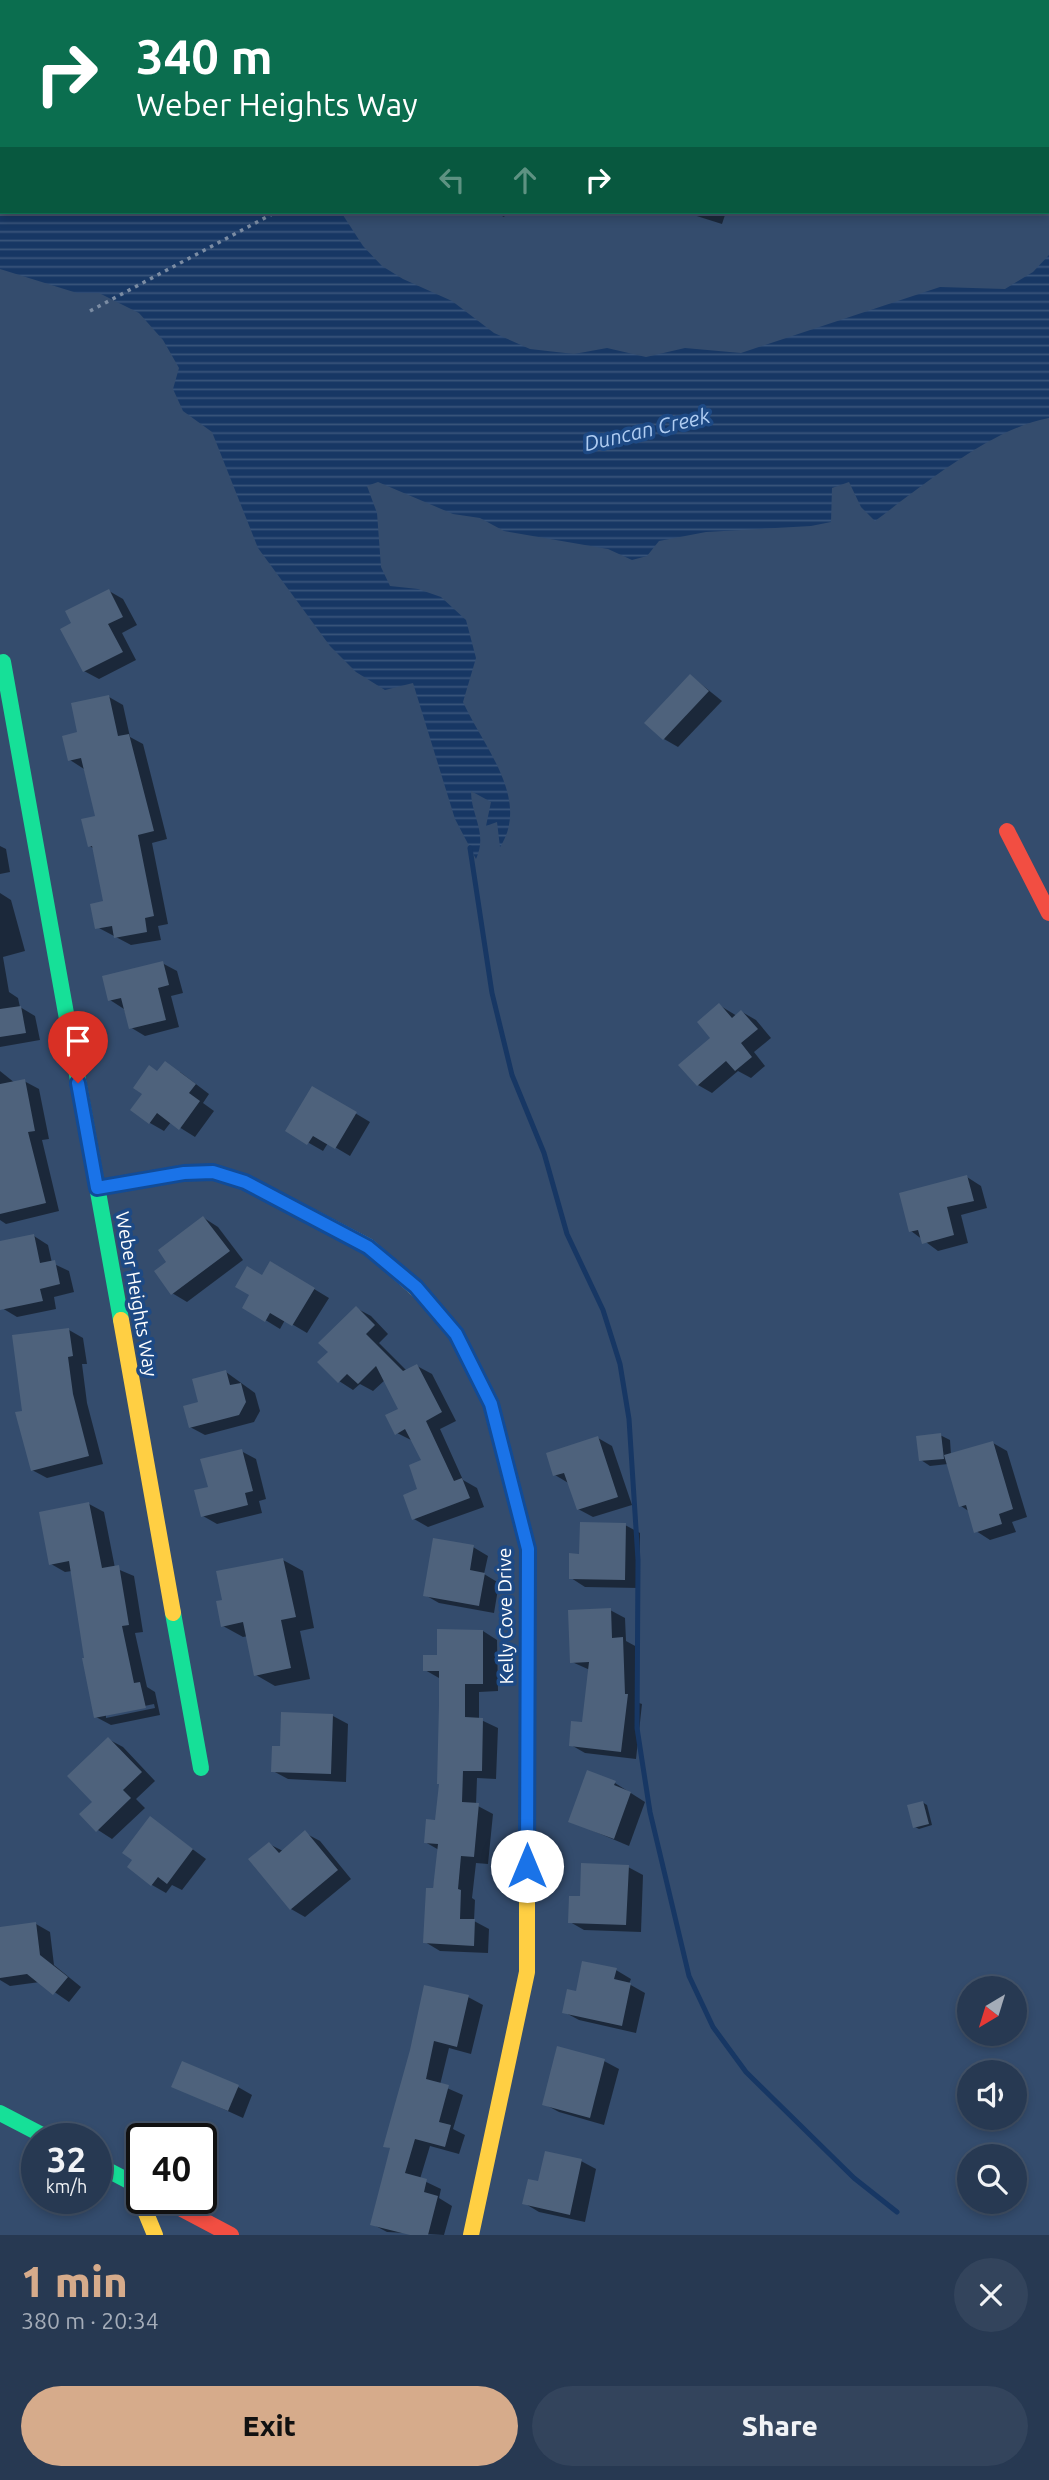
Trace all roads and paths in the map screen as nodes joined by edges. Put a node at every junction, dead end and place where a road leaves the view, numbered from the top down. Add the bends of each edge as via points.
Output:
1 (272, 214) edge
2 (90, 312) dead end
3 (3, 663) dead end
4 (1007, 831) dead end
5 (1049, 913) edge
6 (97, 1188) junction
7 (201, 1768) dead end
8 (0, 2113) edge
9 (21, 2124) edge
10 (148, 2214) edge
11 (192, 2214) edge
12 (155, 2235) edge
13 (232, 2235) edge
14 (471, 2235) edge

1 - 2 path
3 - 6 street, Weber Heights Way
4 - 5 street
6 - 7 street, Weber Heights Way
6 - 14 street, Kelly Cove Drive via 213,1172 245,1182 368,1247 416,1287 456,1334 491,1404 528,1549 527,1972
8 - 9 street
10 - 12 street
11 - 13 street

